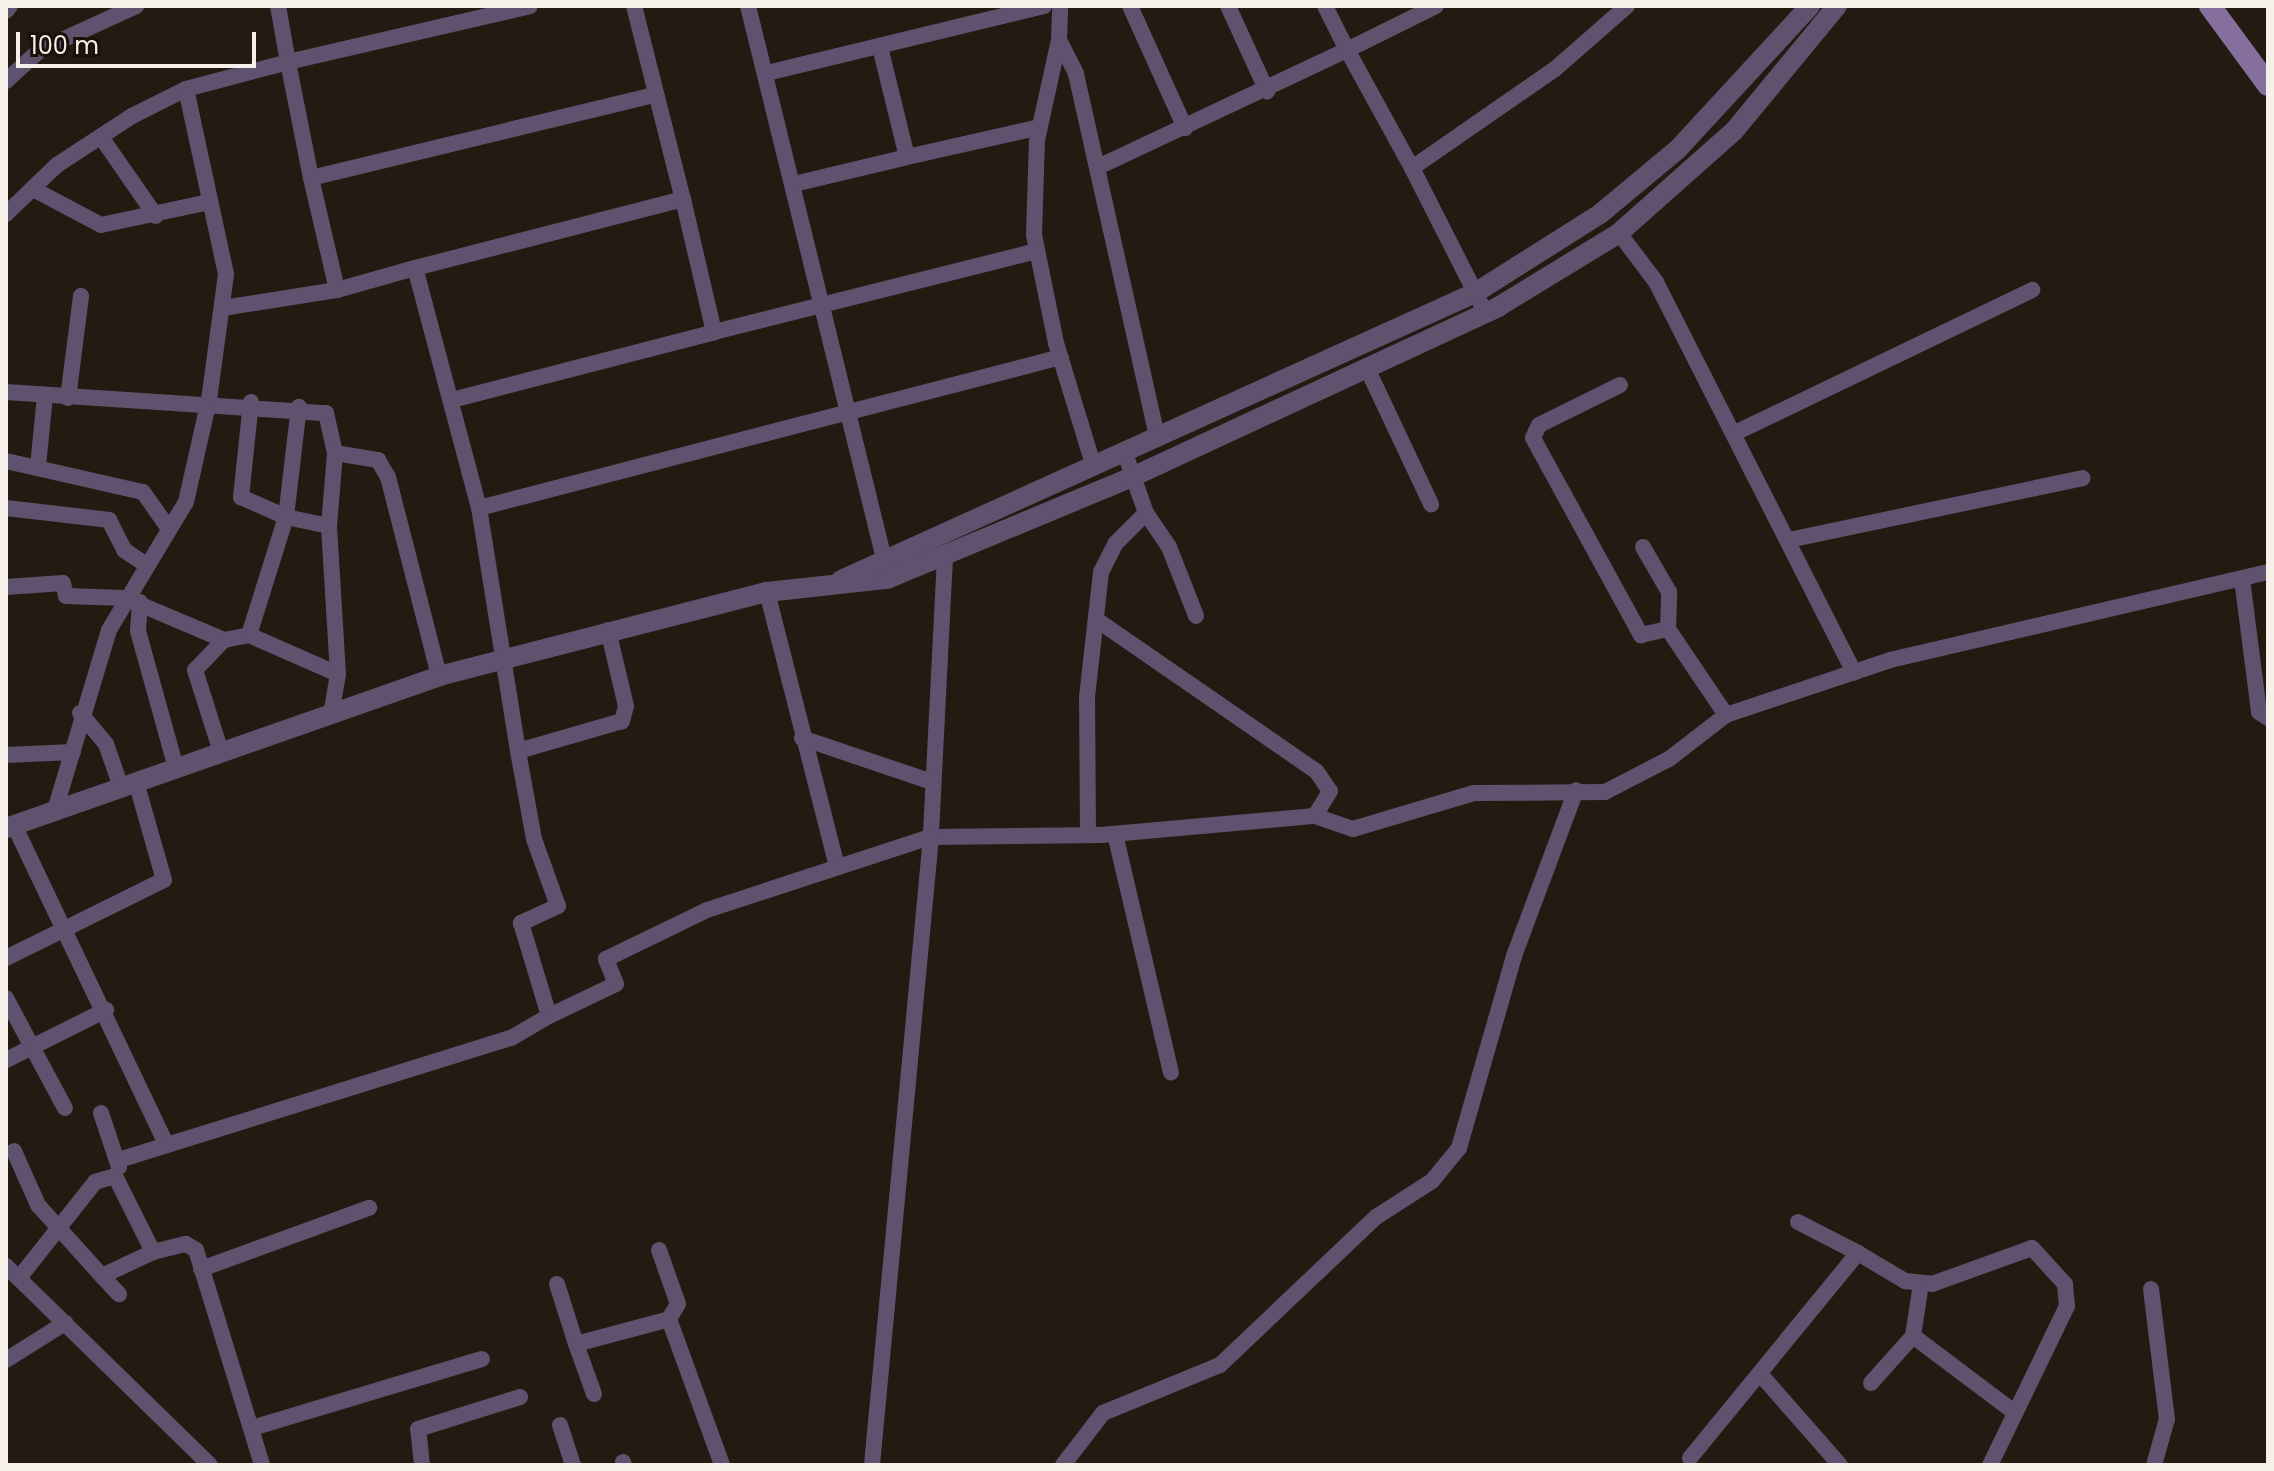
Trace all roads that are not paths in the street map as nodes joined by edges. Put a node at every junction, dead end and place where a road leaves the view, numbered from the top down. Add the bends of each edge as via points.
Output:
1 (10, 6) edge
2 (278, 6) edge
3 (530, 6) edge
4 (634, 6) edge
5 (748, 6) edge
6 (1044, 6) edge
7 (1060, 6) edge
8 (1130, 6) edge
9 (1228, 6) edge
10 (1325, 6) edge
11 (1436, 6) edge
12 (1627, 6) edge
13 (1810, 6) edge
14 (1837, 6) edge
15 (2210, 6) edge
16 (129, 7) edge
17 (1419, 10) edge
18 (6, 11) edge
19 (1059, 40) junction
20 (880, 47) junction
21 (1347, 50) junction
22 (288, 62) junction
23 (767, 73) junction
24 (6, 81) edge
25 (2268, 85) edge
26 (186, 89) junction
27 (1267, 91) junction
28 (655, 95) junction
29 (1040, 127) junction
30 (1185, 128) junction
31 (101, 137) junction
32 (907, 157) junction
33 (1098, 167) junction
34 (1412, 168) junction
35 (311, 178) junction
36 (794, 184) junction
37 (33, 189) junction
38 (683, 199) junction
39 (209, 202) junction
40 (6, 214) edge
41 (156, 216) junction
42 (1619, 233) junction
43 (1036, 251) junction
44 (415, 268) junction
45 (337, 290) junction
46 (2032, 290) dead end
47 (1475, 293) junction
48 (81, 296) dead end
49 (823, 306) junction
50 (223, 308) junction
51 (1486, 313) junction
52 (714, 332) junction
53 (1061, 357) junction
54 (1366, 366) junction
55 (1620, 385) dead end
56 (6, 392) edge
57 (45, 396) junction
58 (68, 398) junction
59 (209, 400) junction
60 (452, 400) junction
61 (251, 402) junction
62 (299, 407) junction
63 (847, 411) junction
64 (1735, 433) junction
65 (1157, 435) junction
66 (1124, 451) junction
67 (335, 453) junction
68 (6, 461) edge
69 (1093, 464) junction
70 (38, 466) junction
71 (1130, 478) junction
72 (2083, 478) dead end
73 (1431, 504) dead end
74 (6, 508) edge
75 (479, 508) junction
76 (1146, 513) junction
77 (286, 517) junction
78 (167, 526) junction
79 (329, 526) junction
80 (1789, 540) junction
81 (1643, 547) dead end
82 (883, 555) junction
83 (945, 557) junction
84 (143, 563) junction
85 (2268, 572) edge
86 (2242, 579) junction
87 (834, 584) junction
88 (6, 587) edge
89 (767, 592) junction
90 (133, 600) junction
91 (1196, 616) dead end
92 (1097, 620) junction
93 (1668, 629) junction
94 (608, 630) junction
95 (249, 635) junction
96 (224, 640) junction
97 (499, 659) junction
98 (1854, 673) junction
99 (338, 674) junction
100 (439, 676) junction
101 (80, 713) junction
102 (331, 715) junction
103 (1726, 715) junction
104 (2268, 718) edge
105 (802, 738) junction
106 (518, 751) junction
107 (73, 752) junction
108 (221, 752) junction
109 (6, 755) edge
110 (176, 768) junction
111 (932, 782) junction
112 (128, 785) junction
113 (1576, 790) junction
114 (55, 810) junction
115 (1315, 816) junction
116 (10, 827) edge
117 (1115, 834) junction
118 (1088, 835) junction
119 (931, 837) junction
120 (836, 863) junction
121 (65, 926) junction
122 (6, 958) edge
123 (7, 1001) edge
124 (106, 1010) junction
125 (549, 1016) junction
126 (32, 1047) junction
127 (6, 1060) edge
128 (1171, 1073) dead end
129 (65, 1108) dead end
130 (101, 1113) dead end
131 (166, 1143) junction
132 (14, 1151) dead end
133 (122, 1159) junction
134 (115, 1176) junction
135 (369, 1208) dead end
136 (1798, 1222) dead end
137 (59, 1233) junction
138 (659, 1250) dead end
139 (153, 1252) junction
140 (1858, 1253) junction
141 (6, 1266) edge
142 (201, 1269) junction
143 (102, 1276) junction
144 (19, 1278) junction
145 (557, 1284) dead end
146 (1921, 1284) junction
147 (2151, 1289) dead end
148 (119, 1294) dead end
149 (669, 1319) junction
150 (65, 1323) junction
151 (1913, 1336) junction
152 (576, 1344) junction
153 (482, 1359) dead end
154 (6, 1360) edge
155 (1762, 1376) junction
156 (1871, 1383) dead end
157 (594, 1394) dead end
158 (520, 1397) dead end
159 (2013, 1411) junction
160 (560, 1425) dead end
161 (252, 1428) junction
162 (1690, 1458) dead end
163 (210, 1465) edge
164 (262, 1465) edge
165 (422, 1465) edge
166 (573, 1465) edge
167 (722, 1465) edge
168 (872, 1465) edge
169 (1063, 1465) edge
170 (1840, 1465) edge
171 (1990, 1465) edge
172 (2154, 1465) edge

1 - 18 street
2 - 22 street
3 - 22 street
4 - 28 street
5 - 23 street
6 - 20 street
7 - 19 street
8 - 30 street
9 - 27 street
10 - 21 street
11 - 17 street
12 - 34 street via 1555,69
13 - 47 street via 1678,149 1600,214
14 - 42 street via 1734,131
15 - 25 main road
16 - 24 street via 40,50
17 - 21 street
19 - 29 street
19 - 33 street via 1076,74
20 - 23 street
20 - 32 street
21 - 27 street
21 - 34 street
22 - 26 street
22 - 35 street
23 - 36 street
26 - 31 street
26 - 39 street
27 - 30 street
28 - 35 street
28 - 38 street
29 - 32 street
29 - 43 street
30 - 33 street
31 - 37 street
31 - 41 street
32 - 36 street
33 - 65 street
34 - 47 street
35 - 45 street
36 - 49 street
37 - 40 street
37 - 41 street via 64,212 101,225
38 - 44 street
38 - 52 street
39 - 41 street
39 - 50 street via 226,274
42 - 51 street
42 - 64 street via 1656,282
43 - 49 street
43 - 53 street
44 - 45 street
44 - 60 street
45 - 50 street
46 - 64 street
47 - 51 street
47 - 65 street
48 - 58 street
49 - 52 street
49 - 63 street
50 - 59 street
51 - 54 street
52 - 60 street
53 - 63 street
53 - 69 street
54 - 71 street
54 - 73 street
55 - 93 street via 1539,425 1533,438 1641,635
56 - 57 street
57 - 58 street
57 - 70 street
58 - 59 street
59 - 61 street
59 - 78 street via 189,493
60 - 75 street
61 - 62 street
61 - 77 street via 241,497
62 - 67 street via 326,413
62 - 77 street
63 - 75 street
63 - 82 street
64 - 80 street
65 - 66 street
66 - 69 street
66 - 71 street
67 - 79 street
67 - 100 street via 378,460 388,477
68 - 70 street
69 - 82 street
70 - 78 street via 143,492
71 - 76 street
71 - 83 street
72 - 80 street
74 - 84 street via 109,520 124,550
75 - 97 street
76 - 91 street via 1169,547
76 - 92 street via 1116,543 1101,572
77 - 79 street
77 - 95 street
78 - 84 street
79 - 99 street
80 - 98 street
81 - 93 street via 1669,592
82 - 87 street
83 - 87 street via 887,579
83 - 111 street
84 - 90 street
85 - 86 street
86 - 98 street
86 - 104 street via 2259,712
87 - 89 street
88 - 90 street via 63,583 66,596
89 - 94 street
89 - 105 street
90 - 96 street
90 - 101 street
90 - 110 street
92 - 115 street via 1317,772 1330,791
92 - 118 street via 1087,697
93 - 103 street
94 - 97 street
94 - 106 street via 626,706 622,721
95 - 96 street
95 - 99 street
96 - 108 street via 195,670
97 - 100 street
97 - 106 street
98 - 103 street
99 - 102 street
100 - 102 street
101 - 107 street
101 - 112 street via 106,744
102 - 108 street
103 - 113 street via 1669,759 1618,785
105 - 111 street
105 - 120 street
106 - 125 street via 534,839 558,906 521,923
107 - 109 street
107 - 114 street
108 - 110 street
110 - 112 street
111 - 119 street
112 - 114 street
112 - 121 street via 164,880
113 - 115 street via 1474,793 1353,829
113 - 169 street via 1514,956 1459,1148 1432,1181 1376,1217 1220,1365 1103,1413
114 - 116 street
115 - 117 street
116 - 121 street
117 - 118 street
117 - 128 street
118 - 119 street
119 - 120 street
119 - 168 street
120 - 125 street via 707,910 606,959 616,984
121 - 122 street
121 - 124 street
123 - 126 street
124 - 126 street
124 - 131 street
125 - 131 street via 511,1038
126 - 127 street
126 - 129 street
130 - 133 street
131 - 133 street
132 - 137 street via 33,1197
133 - 134 street
134 - 137 street via 95,1182
134 - 139 street
135 - 142 street
136 - 140 street
137 - 143 street
137 - 144 street
138 - 149 street via 678,1304
139 - 142 street via 190,1245
139 - 143 street
140 - 146 street
140 - 155 street
141 - 144 street
142 - 161 street
143 - 148 street
144 - 150 street
145 - 152 street
146 - 151 street
146 - 159 street via 2021,1247 2042,1254 2056,1272 2068,1295 2064,1317
147 - 172 street via 2167,1419
149 - 152 street
149 - 167 street
150 - 154 street
150 - 163 street
151 - 156 street
151 - 159 street
152 - 157 street
153 - 161 street
155 - 162 street
155 - 170 street
158 - 165 street via 418,1429
159 - 171 street
160 - 166 street
161 - 164 street

